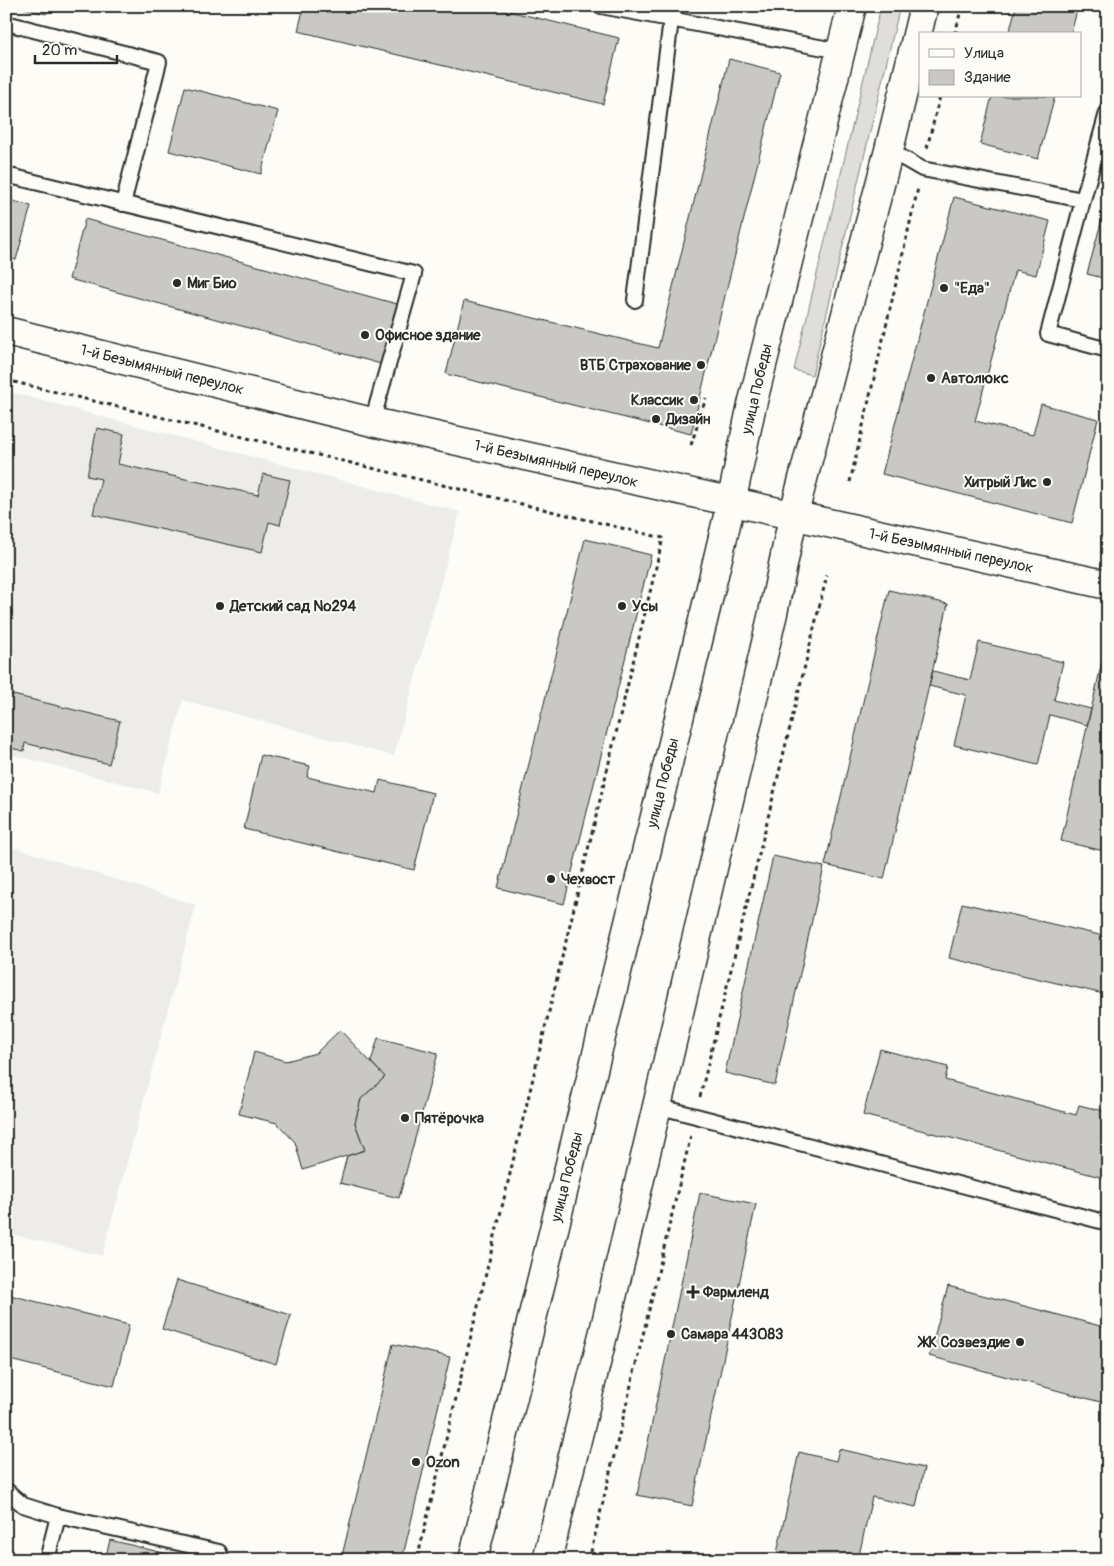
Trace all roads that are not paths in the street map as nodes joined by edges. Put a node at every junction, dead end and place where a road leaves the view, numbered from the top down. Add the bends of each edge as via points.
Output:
1 (601, 6) edge
2 (676, 6) edge
3 (852, 6) edge
4 (924, 6) edge
5 (672, 20) junction
6 (6, 23) edge
7 (840, 51) junction
8 (1108, 109) edge
9 (889, 150) junction
10 (6, 175) edge
11 (1083, 200) junction
12 (123, 204) junction
13 (635, 300) dead end
14 (6, 332) edge
15 (1108, 350) edge
16 (372, 422) junction
17 (731, 503) junction
18 (793, 517) junction
19 (1107, 583) edge
20 (657, 1106) junction
21 (1108, 1223) edge
22 (6, 1490) edge
23 (58, 1516) junction
24 (47, 1560) edge
25 (222, 1560) edge
26 (473, 1560) edge
27 (547, 1560) edge

1 - 5 lane
2 - 5 lane
3 - 7 main road, улица Победы
4 - 9 main road
5 - 7 lane
5 - 13 lane
6 - 12 lane via 159,62
7 - 17 main road, улица Победы via 751,409
8 - 11 lane
9 - 11 lane via 922,169
9 - 18 main road
10 - 12 lane
11 - 15 lane via 1048,334
12 - 16 lane via 414,274
14 - 16 main road, 1-й Безымянный переулок
16 - 17 main road, 1-й Безымянный переулок
17 - 18 main road, 1-й Безымянный переулок
17 - 26 main road, улица Победы
18 - 19 main road, 1-й Безымянный переулок
18 - 20 main road
20 - 21 lane
20 - 27 main road
22 - 23 lane via 23,1505
23 - 24 lane
23 - 25 lane via 219,1552

